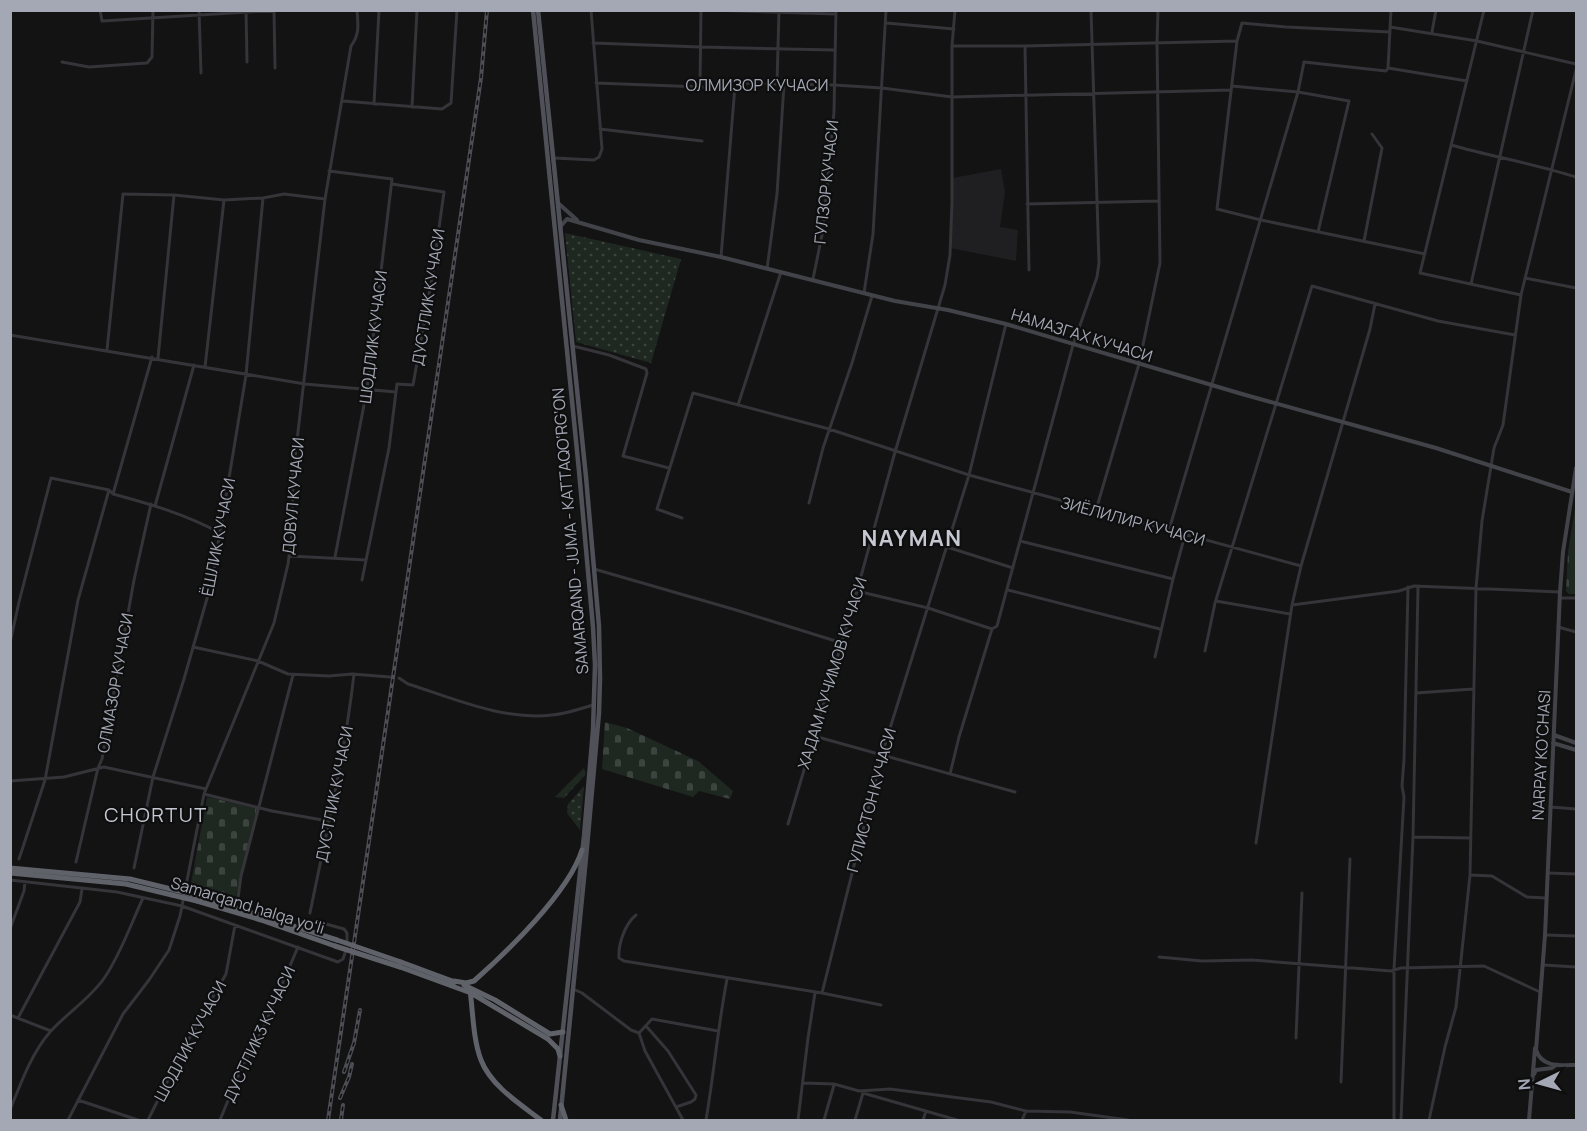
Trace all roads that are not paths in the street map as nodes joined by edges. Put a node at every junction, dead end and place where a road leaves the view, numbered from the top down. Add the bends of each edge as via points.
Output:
1 (100, 10) edge
2 (153, 10) edge
3 (281, 10) edge
4 (357, 10) edge
5 (379, 10) edge
6 (417, 10) edge
7 (457, 10) edge
8 (591, 10) edge
9 (701, 10) edge
10 (710, 10) edge
11 (886, 10) edge
12 (956, 10) edge
13 (1092, 10) edge
14 (1158, 10) edge
15 (1391, 10) edge
16 (1436, 10) edge
17 (1484, 10) edge
18 (1533, 10) edge
19 (274, 11) edge
20 (246, 12) edge
21 (536, 12) edge
22 (779, 12) edge
23 (836, 12) edge
24 (200, 13) edge
25 (153, 18) junction
26 (886, 23) junction
27 (954, 29) junction
28 (1390, 30) junction
29 (1432, 33) junction
30 (1237, 40) junction
31 (1477, 41) junction
32 (593, 43) junction
33 (1157, 43) junction
34 (1092, 44) junction
35 (952, 46) junction
36 (1025, 46) junction
37 (700, 47) junction
38 (778, 48) junction
39 (835, 50) junction
40 (1524, 51) junction
41 (62, 62) dead end
42 (247, 62) dead end
43 (1576, 64) edge
44 (275, 68) dead end
45 (1388, 68) junction
46 (1576, 70) edge
47 (201, 73) dead end
48 (1467, 81) junction
49 (596, 83) junction
50 (777, 84) junction
51 (784, 84) junction
52 (834, 85) junction
53 (735, 86) junction
54 (700, 87) junction
55 (882, 88) junction
56 (1231, 88) junction
57 (1158, 91) junction
58 (1298, 92) junction
59 (1094, 93) junction
60 (1025, 94) junction
61 (952, 96) junction
62 (343, 101) junction
63 (374, 104) junction
64 (412, 107) junction
65 (600, 129) junction
66 (1372, 134) dead end
67 (702, 141) dead end
68 (1451, 145) junction
69 (552, 158) junction
70 (1499, 158) junction
71 (1553, 169) junction
72 (329, 171) junction
73 (1576, 177) edge
74 (392, 184) junction
75 (174, 195) junction
76 (263, 198) junction
77 (326, 199) junction
78 (224, 200) junction
79 (1159, 201) junction
80 (557, 202) junction
81 (1097, 203) junction
82 (1027, 204) junction
83 (1260, 220) junction
84 (580, 222) junction
85 (559, 227) junction
86 (1318, 232) junction
87 (1364, 241) junction
88 (1425, 254) junction
89 (721, 257) junction
90 (767, 269) junction
91 (1029, 270) dead end
92 (781, 272) junction
93 (1525, 278) junction
94 (813, 279) junction
95 (1471, 285) junction
96 (1576, 288) edge
97 (864, 293) junction
98 (872, 295) junction
99 (1521, 295) junction
100 (1375, 304) junction
101 (939, 308) junction
102 (1006, 324) junction
103 (10, 335) edge
104 (1516, 335) junction
105 (1073, 345) junction
106 (572, 346) junction
107 (107, 350) junction
108 (153, 357) junction
109 (158, 358) junction
110 (194, 364) junction
111 (1139, 364) junction
112 (205, 367) junction
113 (246, 375) junction
114 (572, 379) junction
115 (305, 384) junction
116 (1212, 386) junction
117 (367, 389) junction
118 (396, 392) junction
119 (1276, 404) junction
120 (738, 405) junction
121 (1342, 423) junction
122 (830, 429) junction
123 (895, 452) junction
124 (1491, 466) junction
125 (669, 468) junction
126 (1576, 468) edge
127 (969, 475) junction
128 (109, 490) junction
129 (1572, 492) junction
130 (1033, 493) junction
131 (113, 494) junction
132 (809, 503) dead end
133 (153, 505) junction
134 (1096, 510) junction
135 (585, 513) junction
136 (682, 518) dead end
137 (1169, 530) junction
138 (220, 533) junction
139 (1185, 535) junction
140 (1020, 541) junction
141 (947, 547) junction
142 (1233, 548) junction
143 (289, 556) junction
144 (335, 557) junction
145 (366, 560) junction
146 (1301, 566) junction
147 (1013, 568) junction
148 (594, 569) junction
149 (1173, 579) junction
150 (362, 580) dead end
151 (1418, 586) junction
152 (1408, 587) junction
153 (1476, 588) junction
154 (1007, 590) junction
155 (857, 591) junction
156 (1560, 592) junction
157 (1560, 598) junction
158 (1576, 598) edge
159 (1216, 601) junction
160 (1292, 605) junction
161 (928, 608) junction
162 (1290, 614) junction
163 (1558, 627) junction
164 (992, 628) junction
165 (1160, 629) junction
166 (1576, 632) edge
167 (10, 643) edge
168 (842, 643) junction
169 (193, 647) junction
170 (1205, 651) dead end
171 (1155, 657) dead end
172 (258, 661) junction
173 (354, 674) junction
174 (293, 675) junction
175 (390, 676) dead end
176 (399, 678) dead end
177 (1473, 689) junction
178 (1416, 693) junction
179 (594, 705) junction
180 (1554, 735) junction
181 (814, 736) junction
182 (1553, 743) junction
183 (1576, 743) edge
184 (1576, 750) edge
185 (882, 754) junction
186 (98, 768) junction
187 (950, 774) junction
188 (153, 777) junction
189 (45, 780) junction
190 (10, 781) edge
191 (206, 789) junction
192 (1015, 792) dead end
193 (204, 794) junction
194 (259, 807) junction
195 (1550, 807) junction
196 (1576, 809) edge
197 (329, 821) junction
198 (788, 824) dead end
199 (1413, 837) junction
200 (1471, 838) junction
201 (1256, 843) dead end
202 (582, 850) junction
203 (18, 858) dead end
204 (1350, 859) dead end
205 (76, 862) dead end
206 (10, 868) edge
207 (134, 868) dead end
208 (10, 873) edge
209 (1547, 873) junction
210 (1576, 874) edge
211 (1470, 875) junction
212 (10, 880) edge
213 (25, 882) junction
214 (82, 889) junction
215 (174, 892) junction
216 (1302, 893) dead end
217 (143, 898) junction
218 (238, 898) dead end
219 (1546, 898) junction
220 (182, 906) junction
221 (310, 913) dead end
222 (636, 915) dead end
223 (326, 924) dead end
224 (235, 925) junction
225 (10, 929) edge
226 (1545, 935) junction
227 (1576, 936) edge
228 (298, 947) junction
229 (1159, 957) dead end
230 (1299, 964) junction
231 (400, 965) junction
232 (1543, 965) junction
233 (1408, 967) junction
234 (1460, 967) junction
235 (1576, 967) edge
236 (1347, 968) junction
237 (1394, 969) junction
238 (727, 979) junction
239 (454, 981) junction
240 (462, 989) junction
241 (573, 989) junction
242 (470, 990) junction
243 (1540, 992) junction
244 (816, 993) junction
245 (822, 993) junction
246 (472, 1005) junction
247 (881, 1005) dead end
248 (10, 1015) edge
249 (18, 1018) junction
250 (646, 1026) junction
251 (51, 1031) junction
252 (718, 1031) junction
253 (563, 1032) junction
254 (639, 1034) junction
255 (1296, 1038) dead end
256 (1537, 1045) junction
257 (560, 1056) junction
258 (1557, 1065) junction
259 (1576, 1065) edge
260 (1532, 1080) junction
261 (1341, 1082) dead end
262 (803, 1083) junction
263 (834, 1084) junction
264 (861, 1092) junction
265 (78, 1100) junction
266 (561, 1105) junction
267 (676, 1107) junction
268 (10, 1110) edge
269 (926, 1111) junction
270 (1026, 1111) junction
271 (68, 1120) edge
272 (138, 1120) edge
273 (148, 1120) edge
274 (220, 1120) edge
275 (541, 1120) edge
276 (553, 1120) edge
277 (560, 1120) edge
278 (566, 1120) edge
279 (683, 1120) edge
280 (706, 1120) edge
281 (798, 1120) edge
282 (824, 1120) edge
283 (855, 1120) edge
284 (923, 1120) edge
285 (957, 1120) edge
286 (1022, 1120) edge
287 (1128, 1120) edge
288 (1394, 1120) edge
289 (1401, 1120) edge
290 (1430, 1120) edge
291 (1529, 1120) edge

1 - 25 street via 102,21
2 - 25 street
3 - 19 street
4 - 62 street, ДОВУЛ КУЧАСИ via 357,38 351,46
5 - 63 street
6 - 64 street
7 - 64 street via 451,103 441,109
8 - 32 street
9 - 37 street
10 - 22 street
11 - 26 street
12 - 27 street, ХАДАМ КУЧИМОВ КУЧАСИ
13 - 34 street
14 - 33 street
15 - 28 street
16 - 29 street
17 - 31 street
18 - 40 street
19 - 20 street
19 - 44 street
20 - 24 street
20 - 42 street
21 - 69 main road, SAMARQAND - JUMA - KATTAQO‘RG‘ON
21 - 114 main road, SAMARQAND - JUMA - KATTAQO‘RG‘ON
22 - 23 street
22 - 38 street
23 - 39 street, ГУЛЗОР КУЧАСИ
24 - 25 street
24 - 47 street
25 - 41 street via 152,57 147,63 89,67
26 - 27 street
26 - 55 street
27 - 35 street, ХАДАМ КУЧИМОВ КУЧАСИ
28 - 29 street
28 - 30 street via 1244,22
28 - 45 street
29 - 31 street
30 - 33 street
30 - 56 street
31 - 40 street
31 - 48 street
32 - 37 street
32 - 49 street
33 - 34 street
33 - 57 street
34 - 36 street
34 - 59 street
35 - 36 street
35 - 61 street, ХАДАМ КУЧИМОВ КУЧАСИ
36 - 60 street
37 - 38 street
37 - 54 street
38 - 39 street
38 - 50 street
39 - 52 street, ГУЛЗОР КУЧАСИ
40 - 43 street
40 - 70 street
45 - 48 street
45 - 58 street via 1384,72 1305,62
46 - 71 street
48 - 68 street
49 - 54 street, ОЛМИЗОР КУЧАСИ
49 - 65 street
50 - 51 street, ОЛМИЗОР КУЧАСИ
50 - 53 street, ОЛМИЗОР КУЧАСИ
51 - 52 street, ОЛМИЗОР КУЧАСИ
51 - 90 street via 777,194
52 - 55 street, ОЛМИЗОР КУЧАСИ
52 - 94 street, ГУЛЗОР КУЧАСИ via 824,230
53 - 54 street, ОЛМИЗОР КУЧАСИ
53 - 89 street
55 - 61 street, ОЛМИЗОР КУЧАСИ
55 - 97 street via 873,234
56 - 57 street, ОЛМИЗОР КУЧАСИ
56 - 58 street, ОЛМИЗОР КУЧАСИ
56 - 83 street via 1217,209
57 - 59 street, ОЛМИЗОР КУЧАСИ
57 - 79 street
58 - 83 street
58 - 86 street, ОЛМИЗОР КУЧАСИ via 1349,101
59 - 60 street, ОЛМИЗОР КУЧАСИ
59 - 81 street
60 - 61 street, ОЛМИЗОР КУЧАСИ
60 - 82 street
61 - 101 street, ХАДАМ КУЧИМОВ КУЧАСИ via 950,255
62 - 63 street
62 - 72 street, ДОВУЛ КУЧАСИ
63 - 64 street
65 - 67 street
65 - 69 street via 599,157
66 - 87 street via 1382,148
68 - 70 street
68 - 88 street
69 - 80 main road, SAMARQAND - JUMA - KATTAQO‘RG‘ON
70 - 71 street
70 - 95 street
71 - 73 street
71 - 93 street
72 - 74 street via 392,179
72 - 77 street, ДОВУЛ КУЧАСИ
74 - 117 street, ШОДЛИК КУЧАСИ
74 - 118 street, ДУСТЛИК КУЧАСИ via 444,192 413,385 397,384
75 - 78 street
75 - 107 street via 123,194
75 - 109 street
76 - 77 street via 284,194
76 - 78 street
76 - 113 street, ЁШЛИК КУЧАСИ
77 - 115 street, ДОВУЛ КУЧАСИ
78 - 112 street
79 - 81 street
79 - 111 street via 1160,263
80 - 84 street
80 - 85 main road, SAMARQAND - JUMA - KATTAQO‘RG‘ON
81 - 82 street
81 - 105 street via 1097,277
82 - 91 street
83 - 86 street
83 - 116 street
84 - 85 street via 567,219
84 - 89 street, НАМАЗГАХ КУЧАСИ via 639,240
85 - 106 main road, SAMARQAND - JUMA - KATTAQO‘RG‘ON
86 - 87 street
87 - 88 street
88 - 95 street via 1420,273
89 - 90 street, НАМАЗГАХ КУЧАСИ
90 - 92 street, НАМАЗГАХ КУЧАСИ
92 - 94 street, НАМАЗГАХ КУЧАСИ
92 - 120 street
93 - 96 street
93 - 99 street
94 - 97 street, НАМАЗГАХ КУЧАСИ
95 - 99 street
97 - 98 street, НАМАЗГАХ КУЧАСИ
98 - 101 street, НАМАЗГАХ КУЧАСИ
98 - 122 street
99 - 104 street
100 - 104 street via 1438,321
100 - 119 street via 1312,286
100 - 121 street
101 - 102 street, НАМАЗГАХ КУЧАСИ
101 - 123 street, ХАДАМ КУЧИМОВ КУЧАСИ
102 - 105 street, НАМАЗГАХ КУЧАСИ
102 - 127 street, ГУЛИСТОН КУЧАСИ
103 - 107 street
104 - 124 street via 1503,425
105 - 111 street, НАМАЗГАХ КУЧАСИ
105 - 130 street
106 - 114 main road, SAMARQAND - JUMA - KATTAQO‘RG‘ON
106 - 125 street via 646,369 623,456
107 - 108 street
108 - 109 street
108 - 131 street
109 - 110 street
110 - 112 street
110 - 133 street, ОЛМАЗОР КУЧАСИ
111 - 116 street, НАМАЗГАХ КУЧАСИ
111 - 134 street
112 - 113 street
113 - 115 street
113 - 138 street, ЁШЛИК КУЧАСИ
114 - 135 main road, SAMARQAND - JUMA - KATTAQO‘RG‘ON
115 - 117 street
115 - 143 street, ДОВУЛ КУЧАСИ via 293,475
116 - 119 street, НАМАЗГАХ КУЧАСИ
116 - 137 street
117 - 118 street
117 - 144 street, ШОДЛИК КУЧАСИ
118 - 145 street
119 - 121 street, НАМАЗГАХ КУЧАСИ
119 - 142 street
120 - 122 street, ЗИЁЛИЛИР КУЧАСИ
120 - 125 street, ЗИЁЛИЛИР КУЧАСИ via 693,393
121 - 124 street, НАМАЗГАХ КУЧАСИ
121 - 146 street
122 - 123 street, ЗИЁЛИЛИР КУЧАСИ
122 - 132 street
123 - 127 street, ЗИЁЛИЛИР КУЧАСИ
123 - 155 street, ХАДАМ КУЧИМОВ КУЧАСИ
124 - 129 street, НАМАЗГАХ КУЧАСИ
124 - 153 street
125 - 136 street via 657,509
126 - 129 street, NARPAY KO'CHASI
127 - 130 street, ЗИЁЛИЛИР КУЧАСИ
127 - 141 street, ГУЛИСТОН КУЧАСИ
128 - 131 street
128 - 167 street via 50,478
128 - 189 street via 78,600
129 - 156 street, NARPAY KO'CHASI
130 - 134 street, ЗИЁЛИЛИР КУЧАСИ
130 - 140 street
131 - 133 street
133 - 138 street
133 - 186 street, ОЛМАЗОР КУЧАСИ via 134,580
134 - 137 street, ЗИЁЛИЛИР КУЧАСИ
135 - 148 main road, SAMARQAND - JUMA - KATTAQO‘RG‘ON
135 - 179 main road, SAMARQAND - JUMA - KATTAQO‘RG‘ON via 594,627
137 - 139 street, ЗИЁЛИЛИР КУЧАСИ
138 - 169 street, ЁШЛИК КУЧАСИ via 212,581
139 - 142 street, ЗИЁЛИЛИР КУЧАСИ
139 - 149 street
140 - 147 street
140 - 149 street
141 - 147 street
141 - 161 street, ГУЛИСТОН КУЧАСИ
142 - 146 street, ЗИЁЛИЛИР КУЧАСИ
142 - 159 street
143 - 144 street
143 - 172 street, ДОВУЛ КУЧАСИ via 274,623
144 - 145 street
145 - 150 street
146 - 160 street
147 - 154 street
148 - 168 street
148 - 241 main road, SAMARQAND - JUMA - KATTAQO‘RG‘ON via 600,696
149 - 165 street
151 - 152 street
151 - 153 street
151 - 178 street
152 - 160 street
152 - 237 street via 1404,797
153 - 156 street
153 - 177 street
154 - 164 street via 997,626
154 - 165 street
155 - 161 street
155 - 168 street, ХАДАМ КУЧИМОВ КУЧАСИ
156 - 157 street, NARPAY KO'CHASI
157 - 158 street
157 - 163 street, NARPAY KO'CHASI
159 - 162 street
159 - 170 street
160 - 162 street
161 - 164 street
161 - 185 street, ГУЛИСТОН КУЧАСИ
162 - 201 street
163 - 166 street
163 - 180 street, NARPAY KO'CHASI
164 - 187 street
165 - 171 street
168 - 181 street, ХАДАМ КУЧИМОВ КУЧАСИ
169 - 172 street
169 - 188 street, ЁШЛИК КУЧАСИ
172 - 174 street
172 - 191 street, ДОВУЛ КУЧАСИ
173 - 174 street
173 - 175 street
173 - 197 street, ДУСТЛИК КУЧАСИ
174 - 194 street
176 - 179 street via 419,688 514,714 552,715
177 - 178 street
177 - 200 street
178 - 199 street
179 - 202 main road, SAMARQAND - JUMA - KATTAQO‘RG‘ON
180 - 182 street, NARPAY KO'CHASI
180 - 183 street
181 - 185 street
181 - 198 street, ХАДАМ КУЧИМОВ КУЧАСИ
182 - 184 street
182 - 195 street, NARPAY KO'CHASI
185 - 187 street
185 - 245 street, ГУЛИСТОН КУЧАСИ
186 - 188 street
186 - 189 street
186 - 205 street, ОЛМАЗОР КУЧАСИ
187 - 192 street
188 - 191 street
188 - 207 street, ЁШЛИК КУЧАСИ
189 - 190 street
189 - 203 street
191 - 193 street, ДОВУЛ КУЧАСИ
193 - 194 street
193 - 220 street, ДОВУЛ КУЧАСИ
194 - 197 street
194 - 218 street
195 - 196 street
195 - 209 street, NARPAY KO'CHASI
197 - 221 street, ДУСТЛИК КУЧАСИ
199 - 200 street
199 - 233 street
200 - 211 street
202 - 239 highway via 571,876 518,938 474,981
202 - 253 main road, SAMARQAND - JUMA - KATTAQO‘RG‘ON
204 - 236 street
206 - 215 highway, Samarqand halqa yoʻli via 130,879
208 - 215 highway, Samarqand halqa yoʻli
209 - 210 street
209 - 219 street, NARPAY KO'CHASI
211 - 219 street via 1492,876 1527,897
211 - 234 street
212 - 213 street
213 - 214 street
213 - 225 street
214 - 217 street
214 - 249 street via 80,902
215 - 231 highway, Samarqand halqa yoʻli, bridge
216 - 230 street
217 - 220 street
217 - 251 street via 105,976 86,1000
219 - 226 street, NARPAY KO'CHASI
220 - 224 street
220 - 265 street, ДОВУЛ КУЧАСИ via 169,950 123,1014
222 - 238 street via 624,931 619,958
223 - 228 street via 341,927 347,933 343,959 332,961
224 - 228 street
224 - 273 street, ШОДЛИК КУЧАСИ via 226,974
226 - 227 street
226 - 232 street, NARPAY KO'CHASI
228 - 274 street, ДУСТЛИК3 КУЧАСИ
229 - 230 street
230 - 236 street
230 - 255 street
231 - 239 highway, Samarqand halqa yoʻli
231 - 240 highway, Samarqand halqa yoʻli
232 - 235 street
232 - 243 street, NARPAY KO'CHASI
233 - 234 street
233 - 237 street
233 - 289 street
234 - 243 street via 1491,968
234 - 290 street via 1454,1020
236 - 237 street
236 - 261 street
237 - 288 street
238 - 244 street
238 - 252 street
239 - 242 highway, Samarqand halqa yoʻli
240 - 242 highway, Samarqand halqa yoʻli
240 - 246 highway
241 - 254 street
241 - 266 main road, SAMARQAND - JUMA - KATTAQO‘RG‘ON
242 - 246 highway
242 - 253 highway, Samarqand halqa yoʻli via 502,1004 550,1034
242 - 257 highway, Samarqand halqa yoʻli via 548,1039
243 - 256 street, NARPAY KO'CHASI
244 - 245 street
244 - 262 street
245 - 247 street
246 - 275 highway via 484,1066 501,1088
248 - 249 street
249 - 251 street
250 - 252 street via 652,1019
250 - 254 street
250 - 267 street via 668,1051 696,1095 691,1102
251 - 268 street via 26,1069
252 - 280 street
253 - 257 main road, SAMARQAND - JUMA - KATTAQO‘RG‘ON
254 - 267 street
256 - 258 street, NARPAY KO'CHASI via 1538,1055
256 - 260 street, NARPAY KO'CHASI
257 - 276 main road, SAMARQAND - JUMA - KATTAQO‘RG‘ON
258 - 259 street
258 - 260 street via 1536,1070
260 - 291 street, NARPAY KO'CHASI
262 - 263 street
262 - 281 street
263 - 264 street
263 - 282 street
264 - 269 street
264 - 270 street via 890,1089 991,1102
264 - 283 street
265 - 271 street, ДОВУЛ КУЧАСИ
265 - 272 street
266 - 277 main road, SAMARQAND - JUMA - KATTAQO‘RG‘ON
266 - 278 highway
267 - 279 street
269 - 284 street
269 - 285 street
270 - 286 street
270 - 287 street

